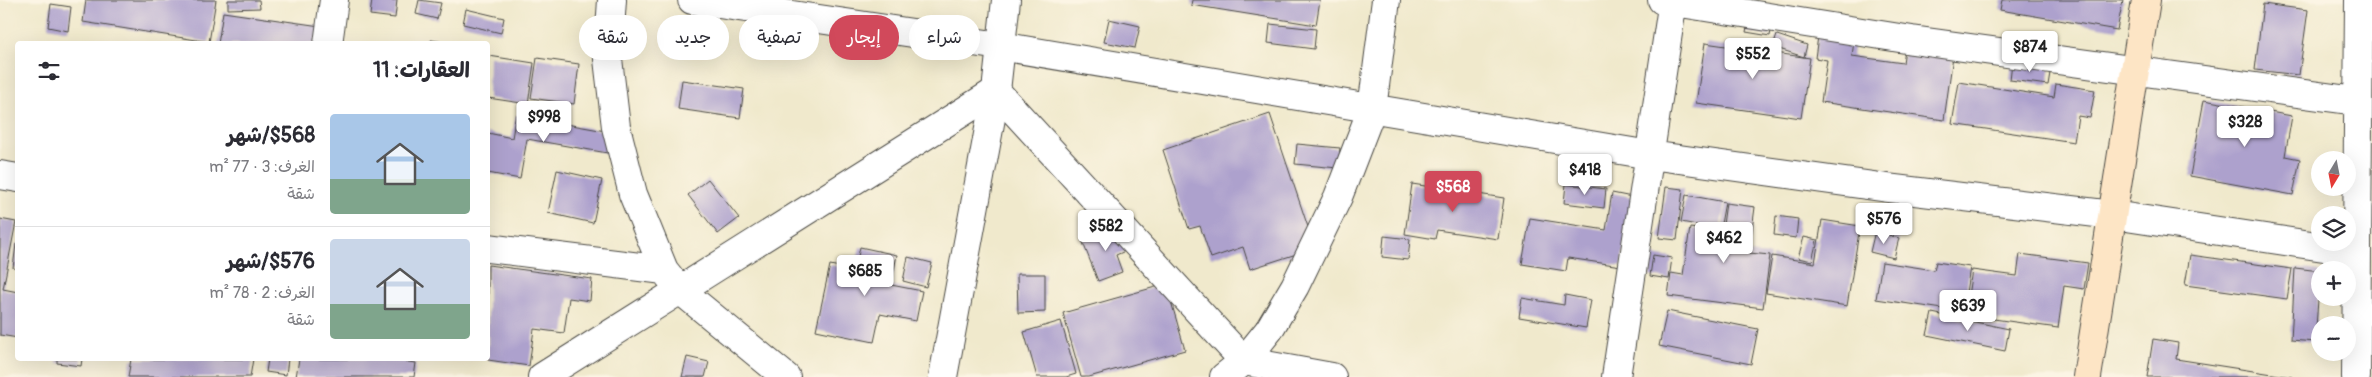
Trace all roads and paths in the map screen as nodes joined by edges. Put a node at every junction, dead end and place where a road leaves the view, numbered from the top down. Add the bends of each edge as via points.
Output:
1 (334, 0) edge
2 (612, 0) edge
3 (692, 0) edge
4 (1006, 0) edge
5 (1386, 0) edge
6 (2146, 0) edge
7 (2359, 0) edge
8 (1669, 1) edge
9 (328, 41) edge
10 (1000, 46) junction
11 (2136, 70) junction
12 (996, 90) junction
13 (2356, 101) junction
14 (1372, 109) junction
15 (1650, 155) junction
16 (0, 175) edge
17 (15, 178) edge
18 (2113, 215) junction
19 (490, 248) edge
20 (2357, 252) junction
21 (672, 280) junction
22 (1234, 369) edge
23 (542, 377) edge
24 (786, 377) edge
25 (943, 377) edge
26 (1332, 377) edge
27 (1616, 377) edge
28 (2087, 377) edge
29 (2356, 377) edge

1 - 9 street
2 - 21 street via 608,58 616,127 633,194
3 - 10 street
4 - 10 street
5 - 14 street
6 - 11 main road
7 - 13 street
8 - 11 street via 1912,40
8 - 15 street
10 - 12 street
10 - 14 street
11 - 13 street
11 - 18 main road
12 - 21 street
12 - 22 street
12 - 25 street
13 - 20 street
14 - 15 street
14 - 22 street via 1338,197 1295,286 1269,330
15 - 18 street
15 - 27 street
16 - 17 street
18 - 20 street
18 - 28 main road
19 - 21 street
20 - 29 street
21 - 23 street
21 - 24 street
22 - 26 street

